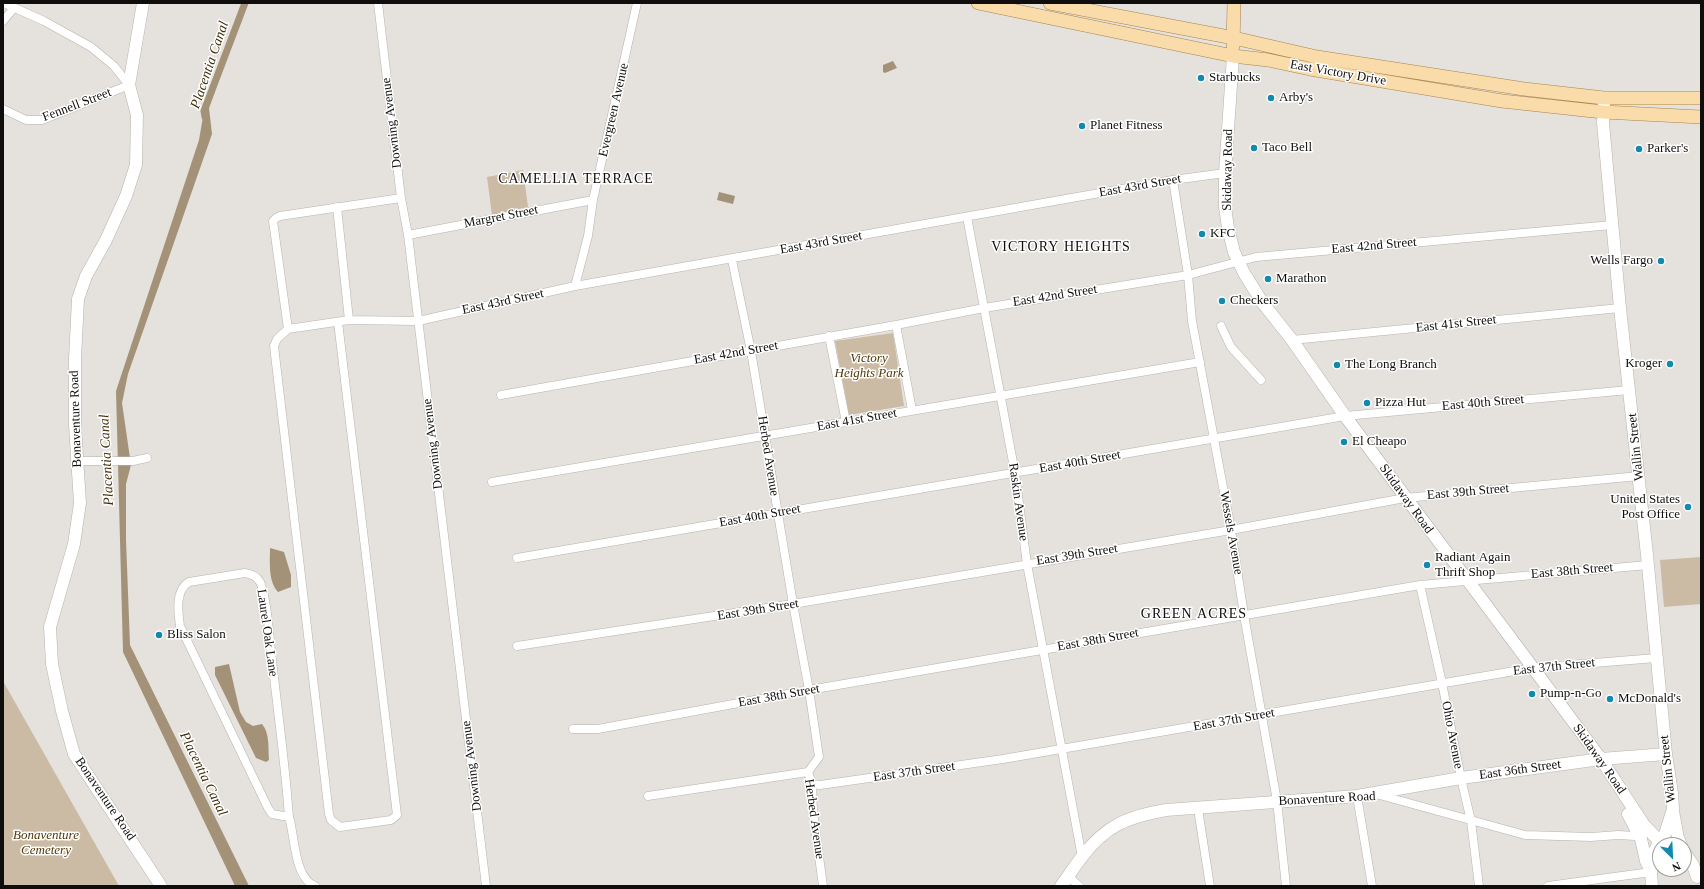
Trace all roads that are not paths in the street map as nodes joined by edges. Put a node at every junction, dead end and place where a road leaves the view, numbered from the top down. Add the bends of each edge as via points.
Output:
1 (4, 3) edge
2 (144, 3) edge
3 (378, 3) edge
4 (637, 3) edge
5 (978, 3) edge
6 (1050, 3) edge
7 (1234, 3) edge
8 (14, 8) junction
9 (3, 21) edge
10 (1234, 38) junction
11 (1233, 56) junction
12 (129, 85) junction
13 (1604, 98) junction
14 (1701, 98) edge
15 (3, 109) edge
16 (1603, 112) junction
17 (1701, 116) edge
18 (1225, 173) junction
19 (1173, 180) junction
20 (401, 198) junction
21 (593, 200) junction
22 (337, 207) junction
23 (967, 217) junction
24 (1612, 225) junction
25 (408, 235) junction
26 (732, 260) junction
27 (1239, 263) junction
28 (1188, 275) junction
29 (575, 286) junction
30 (984, 308) junction
31 (1620, 308) junction
32 (349, 320) junction
33 (418, 321) junction
34 (338, 322) junction
35 (896, 325) junction
36 (1221, 326) dead end
37 (288, 329) junction
38 (830, 336) junction
39 (1292, 340) junction
40 (751, 351) junction
41 (1200, 362) junction
42 (1261, 380) dead end
43 (1629, 390) junction
44 (501, 395) dead end
45 (1000, 396) junction
46 (912, 410) junction
47 (1345, 416) junction
48 (846, 422) junction
49 (766, 436) junction
50 (1215, 438) junction
51 (147, 458) dead end
52 (77, 461) junction
53 (1015, 473) junction
54 (1639, 476) junction
55 (492, 482) dead end
56 (1405, 498) junction
57 (777, 513) junction
58 (1231, 530) junction
59 (517, 558) dead end
60 (1027, 564) junction
61 (1648, 565) junction
62 (1466, 580) junction
63 (1420, 585) junction
64 (793, 604) junction
65 (1244, 615) junction
66 (517, 646) dead end
67 (1044, 649) junction
68 (1656, 658) junction
69 (1532, 668) junction
70 (1442, 683) junction
71 (809, 690) junction
72 (1261, 715) junction
73 (573, 729) dead end
74 (1062, 749) junction
75 (1666, 754) junction
76 (1601, 759) junction
77 (1608, 770) junction
78 (808, 772) junction
79 (1461, 778) junction
80 (812, 784) junction
81 (1374, 794) junction
82 (648, 796) dead end
83 (1357, 796) junction
84 (1277, 801) junction
85 (1198, 809) junction
86 (1673, 809) junction
87 (289, 817) junction
88 (1630, 818) junction
89 (1471, 821) junction
90 (1618, 835) junction
91 (1656, 837) edge
92 (1664, 837) edge
93 (1678, 837) edge
94 (1641, 839) junction
95 (1082, 857) junction
96 (1652, 858) edge
97 (1692, 864) edge
98 (1651, 872) junction
99 (1699, 878) edge
100 (1065, 881) edge
101 (161, 886) edge
102 (315, 886) edge
103 (486, 886) edge
104 (823, 886) edge
105 (1079, 886) edge
106 (1210, 886) edge
107 (1286, 886) edge
108 (1372, 886) edge
109 (1479, 886) edge
110 (1548, 886) edge
111 (1652, 886) edge

1 - 8 street, Bonaventure Road
2 - 12 main road
3 - 20 street, Downing Avenue
4 - 21 street, Evergreen Avenue
5 - 11 main road, East Victory Drive
6 - 10 main road, East Victory Drive
7 - 10 main road, Skidaway Road
8 - 9 street
8 - 12 street, Bonaventure Road via 91,47 114,66
10 - 11 main road, Skidaway Road
10 - 13 main road, East Victory Drive via 1317,57 1524,89
11 - 16 main road, East Victory Drive via 1502,101
11 - 18 main road, Skidaway Road
12 - 15 street, Fennell Street via 42,120 26,120
12 - 52 main road, Bonaventure Road via 137,115 136,165 126,196 86,276 78,299 75,358
13 - 14 main road, East Victory Drive
13 - 16 main road, Wallin Street
16 - 17 main road, East Victory Drive
16 - 24 main road, Wallin Street
18 - 19 street, East 43rd Street
18 - 27 main road, Skidaway Road via 1228,228
19 - 23 street, East 43rd Street
19 - 28 street, Wessels Avenue
20 - 22 street
20 - 25 street, Downing Avenue
21 - 25 street, Margret Street
21 - 29 street, Evergreen Avenue via 588,236
22 - 32 street
22 - 37 street via 280,216 274,221
23 - 26 street, East 43rd Street
23 - 30 street, Raskin Avenue
24 - 27 street, East 42nd Street via 1274,255 1256,257
24 - 31 main road, Wallin Street
25 - 33 street, Downing Avenue
26 - 29 street, East 43rd Street
26 - 40 street, Herbed Avenue
27 - 28 street, East 42nd Street
27 - 39 main road, Skidaway Road via 1251,286
28 - 30 street, East 42nd Street
28 - 41 street, Wessels Avenue via 1192,321
29 - 33 street, East 43rd Street
30 - 35 street, East 42nd Street
30 - 45 street, Raskin Avenue
31 - 39 street, East 41st Street
31 - 43 main road, Wallin Street
32 - 33 street, East 43rd Street
32 - 34 street, East 43rd Street
33 - 103 street, Downing Avenue
34 - 37 street, East 43rd Street
34 - 37 street via 397,815 391,820 364,824 340,827 331,820 329,814 274,346 277,339
35 - 38 street, East 42nd Street
35 - 46 street
36 - 42 street via 1231,346
38 - 40 street, East 42nd Street
38 - 48 street
39 - 47 main road, Skidaway Road
40 - 44 street, East 42nd Street
40 - 49 street, Herbed Avenue
41 - 45 street, East 41st Street
41 - 50 street, Wessels Avenue
43 - 47 street, East 40th Street
43 - 54 main road, Wallin Street
45 - 46 street, East 41st Street
45 - 53 street, Raskin Avenue
46 - 48 street, East 41st Street
47 - 50 street, East 40th Street
47 - 56 main road, Skidaway Road
48 - 49 street, East 41st Street
49 - 55 street, East 41st Street
49 - 57 street, Herbed Avenue
50 - 53 street, East 40th Street
50 - 58 street, Wessels Avenue
51 - 52 street via 133,461
52 - 101 main road, Bonaventure Road via 80,503 74,544 50,627 52,664 74,754
53 - 57 street, East 40th Street
53 - 60 street, Raskin Avenue
54 - 56 street, East 39th Street
54 - 61 main road, Wallin Street
56 - 58 street, East 39th Street
56 - 62 main road, Skidaway Road
57 - 59 street, East 40th Street
57 - 64 street, Herbed Avenue
58 - 60 street, East 39th Street
58 - 65 street, Wessels Avenue
60 - 64 street, East 39th Street
60 - 67 street, Raskin Avenue
61 - 62 street, East 38th Street
61 - 68 main road, Wallin Street
62 - 63 street, East 38th Street
62 - 69 main road, Skidaway Road
63 - 65 street, East 38th Street
63 - 70 street, Ohio Avenue
64 - 66 street, East 39th Street
64 - 71 street, Herbed Avenue
65 - 67 street, East 38th Street
65 - 72 street, Wessels Avenue
67 - 71 street, East 38th Street
67 - 74 street, Raskin Avenue
68 - 69 street, East 37th Street
68 - 75 main road, Wallin Street
69 - 70 street, East 37th Street
69 - 76 main road, Skidaway Road
70 - 72 street, East 37th Street
70 - 79 street, Ohio Avenue
71 - 73 street, East 38th Street via 598,729
71 - 78 street, Herbed Avenue via 819,757
72 - 74 street, East 37th Street
72 - 84 street, Wessels Avenue
74 - 80 street, East 37th Street via 820,786
74 - 95 street, Raskin Avenue
75 - 76 main road, East 36th Street
75 - 86 main road, Wallin Street
76 - 77 main road, Skidaway Road
76 - 79 main road, East 36th Street
77 - 88 main road via 1608,780
77 - 91 main road, Skidaway Road via 1644,825
78 - 80 street, Herbed Avenue
78 - 82 street
79 - 81 main road, East 36th Street
79 - 89 street, Ohio Avenue
80 - 104 street, Herbed Avenue via 813,812
81 - 83 main road, Bonaventure Road
81 - 89 street, Bonaventure Road
83 - 84 main road, Bonaventure Road
83 - 108 street
84 - 85 main road, Bonaventure Road
84 - 107 street, Wessels Avenue
85 - 95 main road, Bonaventure Road via 1166,810 1126,820 1098,838
85 - 106 street
86 - 92 main road, Wallin Street
86 - 93 main road
87 - 87 street, Laurel Oak Lane via 272,814 268,808 185,638 180,626 179,594 183,586 189,582 245,573 260,580
87 - 102 street, Laurel Oak Lane via 296,854 304,877
88 - 90 street via 1626,830
88 - 94 main road
89 - 90 street, Bonaventure Road via 1525,835
89 - 109 street, Ohio Avenue
90 - 94 street, Bonaventure Road
94 - 98 main road
95 - 100 main road, Bonaventure Road
96 - 98 main road, Wallin Street
97 - 99 main road
98 - 110 street
98 - 111 main road
100 - 105 street

